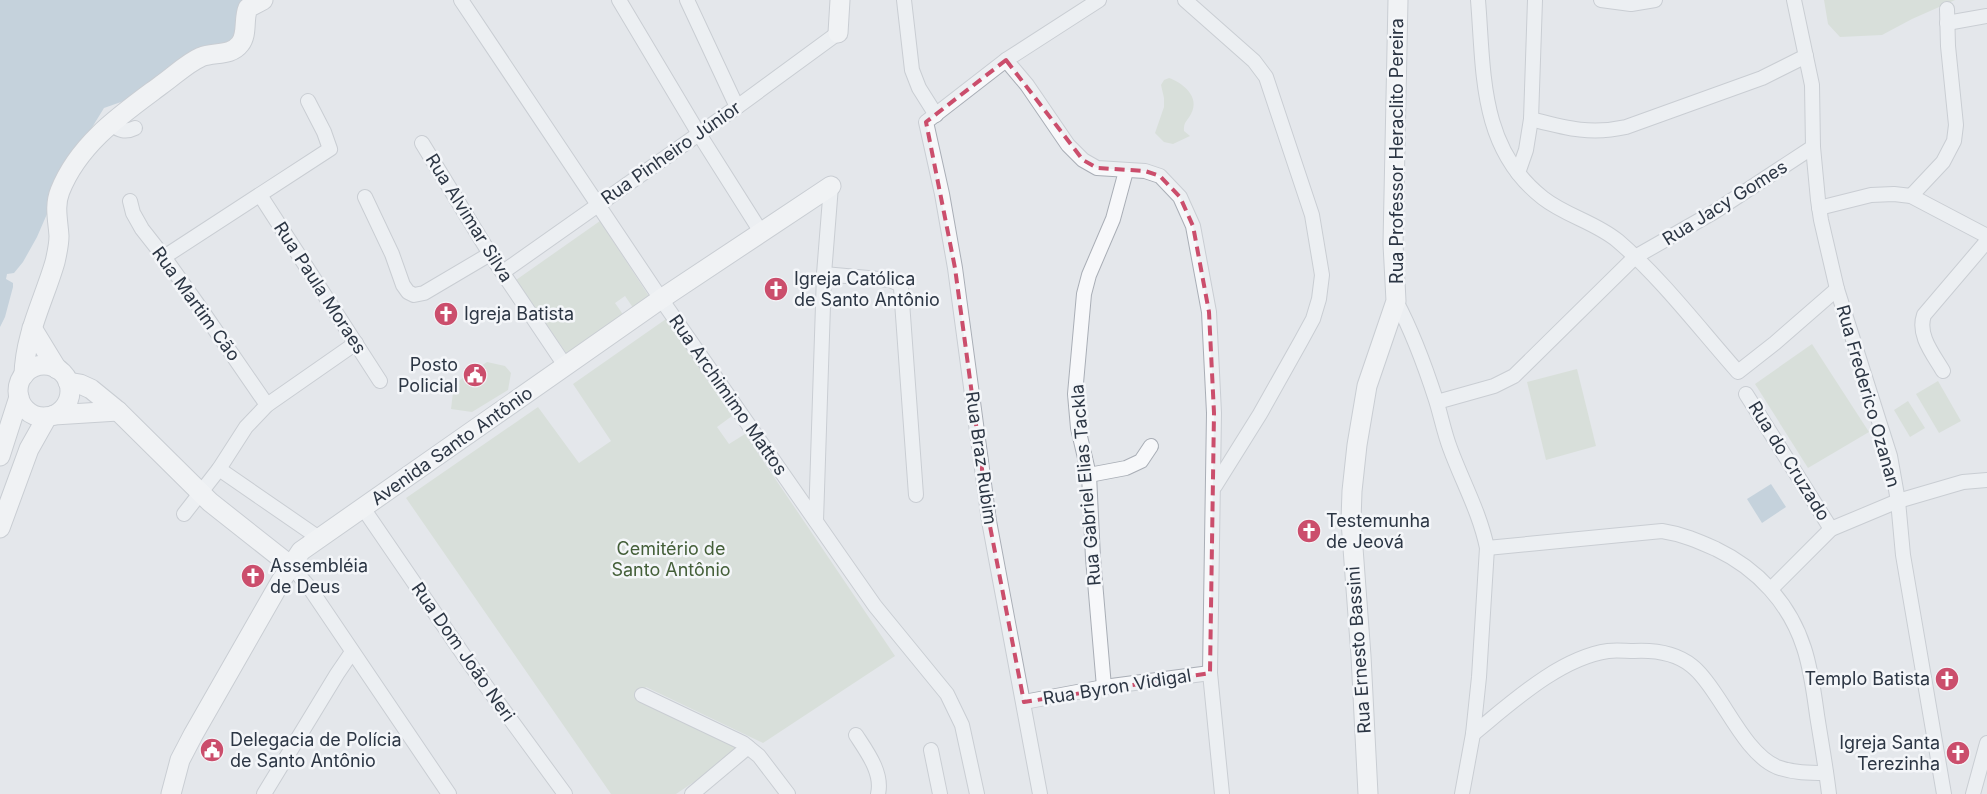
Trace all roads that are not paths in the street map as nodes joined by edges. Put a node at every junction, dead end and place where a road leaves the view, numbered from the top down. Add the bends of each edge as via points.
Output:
1 (263, 0) edge
2 (461, 0) edge
3 (620, 0) edge
4 (687, 0) edge
5 (840, 0) edge
6 (904, 0) edge
7 (1099, 0) edge
8 (1185, 0) edge
9 (1398, 0) edge
10 (1478, 0) edge
11 (1536, 0) edge
12 (1601, 0) edge
13 (1655, 0) edge
14 (1794, 0) edge
15 (1947, 9) dead end
16 (1987, 16) edge
17 (1947, 23) junction
18 (838, 33) joint
19 (1806, 56) junction
20 (1006, 60) junction
21 (308, 101) dead end
22 (737, 107) junction
23 (931, 118) junction
24 (1531, 119) junction
25 (110, 124) junction
26 (136, 128) dead end
27 (699, 134) junction
28 (422, 143) dead end
29 (1814, 148) junction
30 (1126, 171) junction
31 (1518, 173) junction
32 (831, 186) joint
33 (260, 195) junction
34 (1911, 196) junction
35 (365, 197) dead end
36 (130, 200) dead end
37 (598, 203) junction
38 (1819, 208) junction
39 (761, 232) junction
40 (1987, 236) edge
41 (1987, 241) edge
42 (490, 254) junction
43 (164, 257) junction
44 (1635, 257) junction
45 (503, 272) junction
46 (824, 274) junction
47 (1837, 288) junction
48 (661, 299) junction
49 (1396, 301) junction
50 (32, 328) junction
51 (356, 343) junction
52 (566, 367) junction
53 (1943, 371) dead end
54 (24, 375) junction
55 (62, 376) junction
56 (380, 381) dead end
57 (1746, 394) dead end
58 (19, 397) junction
59 (1437, 402) junction
60 (267, 405) junction
61 (118, 412) junction
62 (51, 416) junction
63 (1151, 446) dead end
64 (0, 456) edge
65 (219, 469) junction
66 (1089, 475) junction
67 (1987, 480) edge
68 (1214, 486) junction
69 (200, 492) junction
70 (916, 495) dead end
71 (1898, 501) junction
72 (363, 508) junction
73 (184, 514) dead end
74 (816, 520) junction
75 (0, 528) edge
76 (1831, 529) junction
77 (319, 538) junction
78 (1486, 548) junction
79 (291, 566) junction
80 (1771, 589) junction
81 (352, 652) junction
82 (1210, 673) junction
83 (1104, 687) junction
84 (642, 695) dead end
85 (1024, 702) junction
86 (1473, 734) junction
87 (856, 735) dead end
88 (1987, 743) edge
89 (748, 747) junction
90 (931, 750) dead end
91 (1826, 773) junction
92 (172, 794) edge
93 (264, 794) edge
94 (449, 794) edge
95 (565, 794) edge
96 (692, 794) edge
97 (788, 794) edge
98 (878, 794) edge
99 (940, 794) edge
100 (977, 794) edge
101 (1040, 794) edge
102 (1222, 794) edge
103 (1368, 794) edge
104 (1462, 794) edge
105 (1829, 794) edge
106 (1944, 794) edge
107 (1973, 794) edge

1 - 25 street via 248,8 244,34 235,49 202,56 191,62
2 - 37 street, Rua Archimimo Mattos
3 - 27 street
4 - 22 street
5 - 18 street
6 - 23 street, Rua Braz Rubim via 912,70
7 - 20 street
8 - 68 street via 1254,61 1266,77 1312,215 1322,274 1320,299 1313,319 1260,414
9 - 49 street, Rua Professor Heraclito Pereira via 1393,244
10 - 31 street via 1486,97 1492,124 1503,154
11 - 24 street
12 - 13 street via 1631,4
14 - 19 street, Rua Frederico Ozanan
15 - 17 street
16 - 17 street
17 - 34 street via 1956,125 1954,141 1943,162
18 - 22 street, Rua Pinheiro Júnior
19 - 24 street via 1762,78 1606,132 1584,131
19 - 29 street, Rua Frederico Ozanan via 1812,85
20 - 23 street
20 - 30 street via 1068,145 1083,160 1097,168
21 - 33 street via 330,149
22 - 27 street, Rua Pinheiro Júnior
23 - 85 street, Rua Braz Rubim via 989,521
24 - 31 street
25 - 26 street via 119,130
25 - 50 street via 83,152 60,191 56,205 58,248
27 - 37 street, Rua Pinheiro Júnior
27 - 39 street
28 - 42 street, Rua Alvimar Silva
29 - 38 street, Rua Frederico Ozanan
29 - 44 street, Rua Jacy Gomes via 1714,212
30 - 66 street, Rua Gabriel Elias Tackla via 1113,219 1089,275 1081,317 1075,394 1078,428
30 - 68 street via 1144,171 1160,176 1180,197 1192,226 1209,312
31 - 44 street via 1541,197 1599,228
32 - 39 street, Avenida Santo Antônio
32 - 46 street
33 - 43 street
33 - 51 street, Rua Paula Moraes
34 - 38 street via 1871,195
34 - 40 street
35 - 42 street via 408,292 424,293
36 - 43 street, Rua Martim Cão via 133,214
37 - 45 street, Rua Pinheiro Júnior
37 - 48 street, Rua Archimimo Mattos
38 - 47 street, Rua Frederico Ozanan
39 - 48 street, Avenida Santo Antônio
41 - 53 street via 1924,315 1921,324 1924,336
42 - 45 street, Rua Alvimar Silva
43 - 60 street, Rua Martim Cão
44 - 47 street via 1738,372
44 - 59 street, Rua Jacy Gomes via 1514,376 1494,386
45 - 52 street, Rua Alvimar Silva
46 - 70 street via 890,280 899,284 905,318
46 - 74 street
47 - 71 street, Rua Frederico Ozanan via 1890,456
48 - 52 street, Avenida Santo Antônio
48 - 74 street, Rua Archimimo Mattos
49 - 59 street, Rua Professor Heraclito Pereira via 1410,326
49 - 103 street, Rua Ernesto Bassini via 1368,386 1352,491 1352,540
50 - 54 street via 26,348
50 - 55 street
51 - 56 street, Rua Paula Moraes
51 - 60 street
52 - 72 street, Avenida Santo Antônio
54 - 55 street via 42,366
54 - 58 street via 19,385
55 - 61 street via 91,389
55 - 62 street via 70,391 68,400 62,410
57 - 76 street, Rua do Cruzado
58 - 62 street via 29,412 36,416
58 - 64 street
59 - 78 street, Rua Professor Heraclito Pereira via 1443,429 1475,509
60 - 65 street via 246,426
61 - 62 street
61 - 69 street
62 - 75 street via 29,449
63 - 66 street via 1141,461 1126,468
65 - 69 street
65 - 77 street
66 - 83 street, Rua Gabriel Elias Tackla
67 - 71 street via 1963,482
68 - 82 street
69 - 73 street
69 - 79 street
71 - 76 street
71 - 106 street, Rua Frederico Ozanan via 1903,555
72 - 77 street, Avenida Santo Antônio
72 - 95 street, Rua Dom João Neri via 467,660
74 - 100 street, Rua Archimimo Mattos via 875,606 947,694 962,725
76 - 80 street
77 - 79 street, Avenida Santo Antônio via 301,551
78 - 80 street via 1671,532 1736,558
78 - 86 street, Rua Professor Heraclito Pereira
79 - 81 street via 309,586
79 - 92 street, Avenida Santo Antônio via 189,742 176,772
80 - 91 street via 1790,616 1804,648
81 - 93 street
81 - 94 street
82 - 83 street, Rua Byron Vidigal
82 - 102 street
83 - 85 street, Rua Byron Vidigal
84 - 89 street
85 - 101 street, Rua Braz Rubim
86 - 91 street via 1565,666 1608,651 1647,650 1664,652 1692,666 1759,755 1777,767 1801,773
86 - 104 street, Rua Professor Heraclito Pereira
87 - 98 street via 876,772
88 - 107 street
89 - 96 street
89 - 97 street via 759,756
90 - 99 street
91 - 105 street

